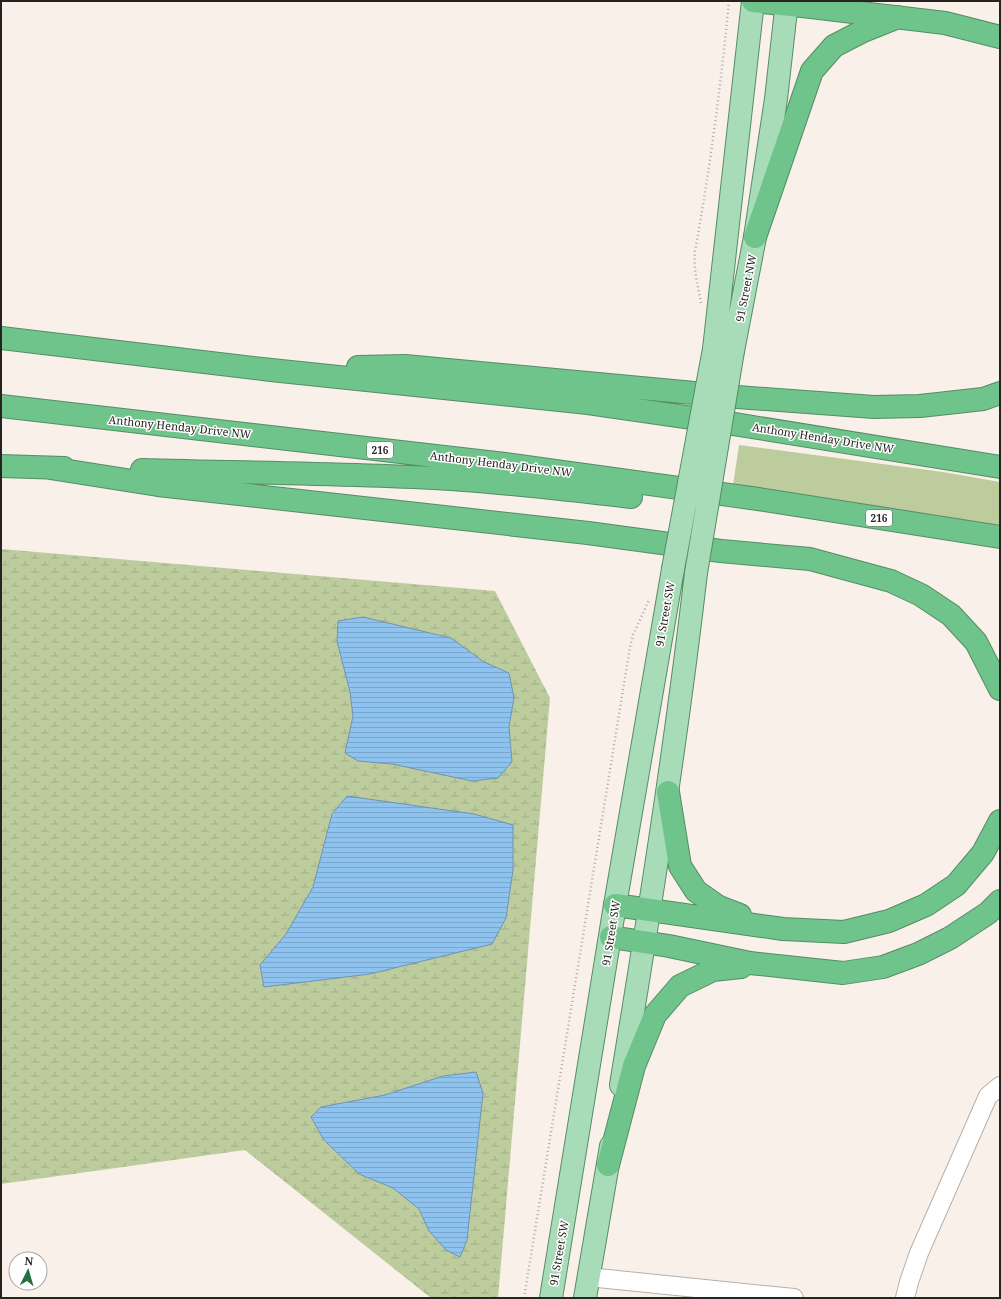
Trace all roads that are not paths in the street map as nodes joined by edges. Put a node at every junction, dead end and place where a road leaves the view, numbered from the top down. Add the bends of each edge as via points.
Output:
1 (753, 1) edge
2 (787, 3) edge
3 (898, 17) junction
4 (1000, 37) edge
5 (756, 237) junction
6 (1, 338) edge
7 (724, 350) junction
8 (271, 370) junction
9 (1000, 393) edge
10 (1, 406) edge
11 (1, 466) edge
12 (1000, 467) edge
13 (50, 468) junction
14 (758, 499) junction
15 (1000, 537) edge
16 (673, 569) joint
17 (1000, 689) edge
18 (668, 792) junction
19 (1000, 821) edge
20 (1000, 901) edge
21 (616, 905) junction
22 (649, 910) junction
23 (783, 929) junction
24 (611, 937) junction
25 (644, 941) junction
26 (793, 967) junction
27 (1000, 1086) edge
28 (608, 1165) junction
29 (587, 1288) edge
30 (551, 1298) edge
31 (794, 1298) edge
32 (905, 1298) edge

1 - 2 highway
1 - 7 main road, 91 Street NW
2 - 3 highway
2 - 5 main road, 91 Street NW
3 - 4 highway via 945,23
3 - 5 highway via 863,30 834,46 812,71
5 - 7 main road, 91 Street NW
6 - 8 highway, Anthony Henday Drive NW
7 - 16 main road, 91 Street NW, bridge
7 - 18 main road, 91 Street NW, bridge
8 - 9 highway via 406,366 874,407 920,406 983,399
8 - 12 highway, Anthony Henday Drive NW via 588,403
10 - 14 highway, Anthony Henday Drive NW / 216 via 505,464
11 - 13 highway
13 - 14 highway via 392,476 520,485 636,497
13 - 17 highway via 158,485 588,533 721,551 810,559 891,581 921,595 951,615 976,642
14 - 15 highway, Anthony Henday Drive NW / 216
16 - 21 main road, 91 Street SW
18 - 22 main road
18 - 23 highway via 680,866 696,890 719,908
19 - 23 highway via 983,853 956,885 926,905 889,921 844,932
20 - 26 highway via 988,913 950,938 883,967 843,973
21 - 22 highway
21 - 24 main road, 91 Street SW
22 - 23 highway
22 - 25 main road
24 - 25 highway
24 - 30 main road, 91 Street SW
25 - 26 highway via 750,963
25 - 28 main road
26 - 28 highway via 713,970 680,986 655,1015 634,1066
27 - 32 lane via 988,1096 919,1253
28 - 29 main road
29 - 31 lane

